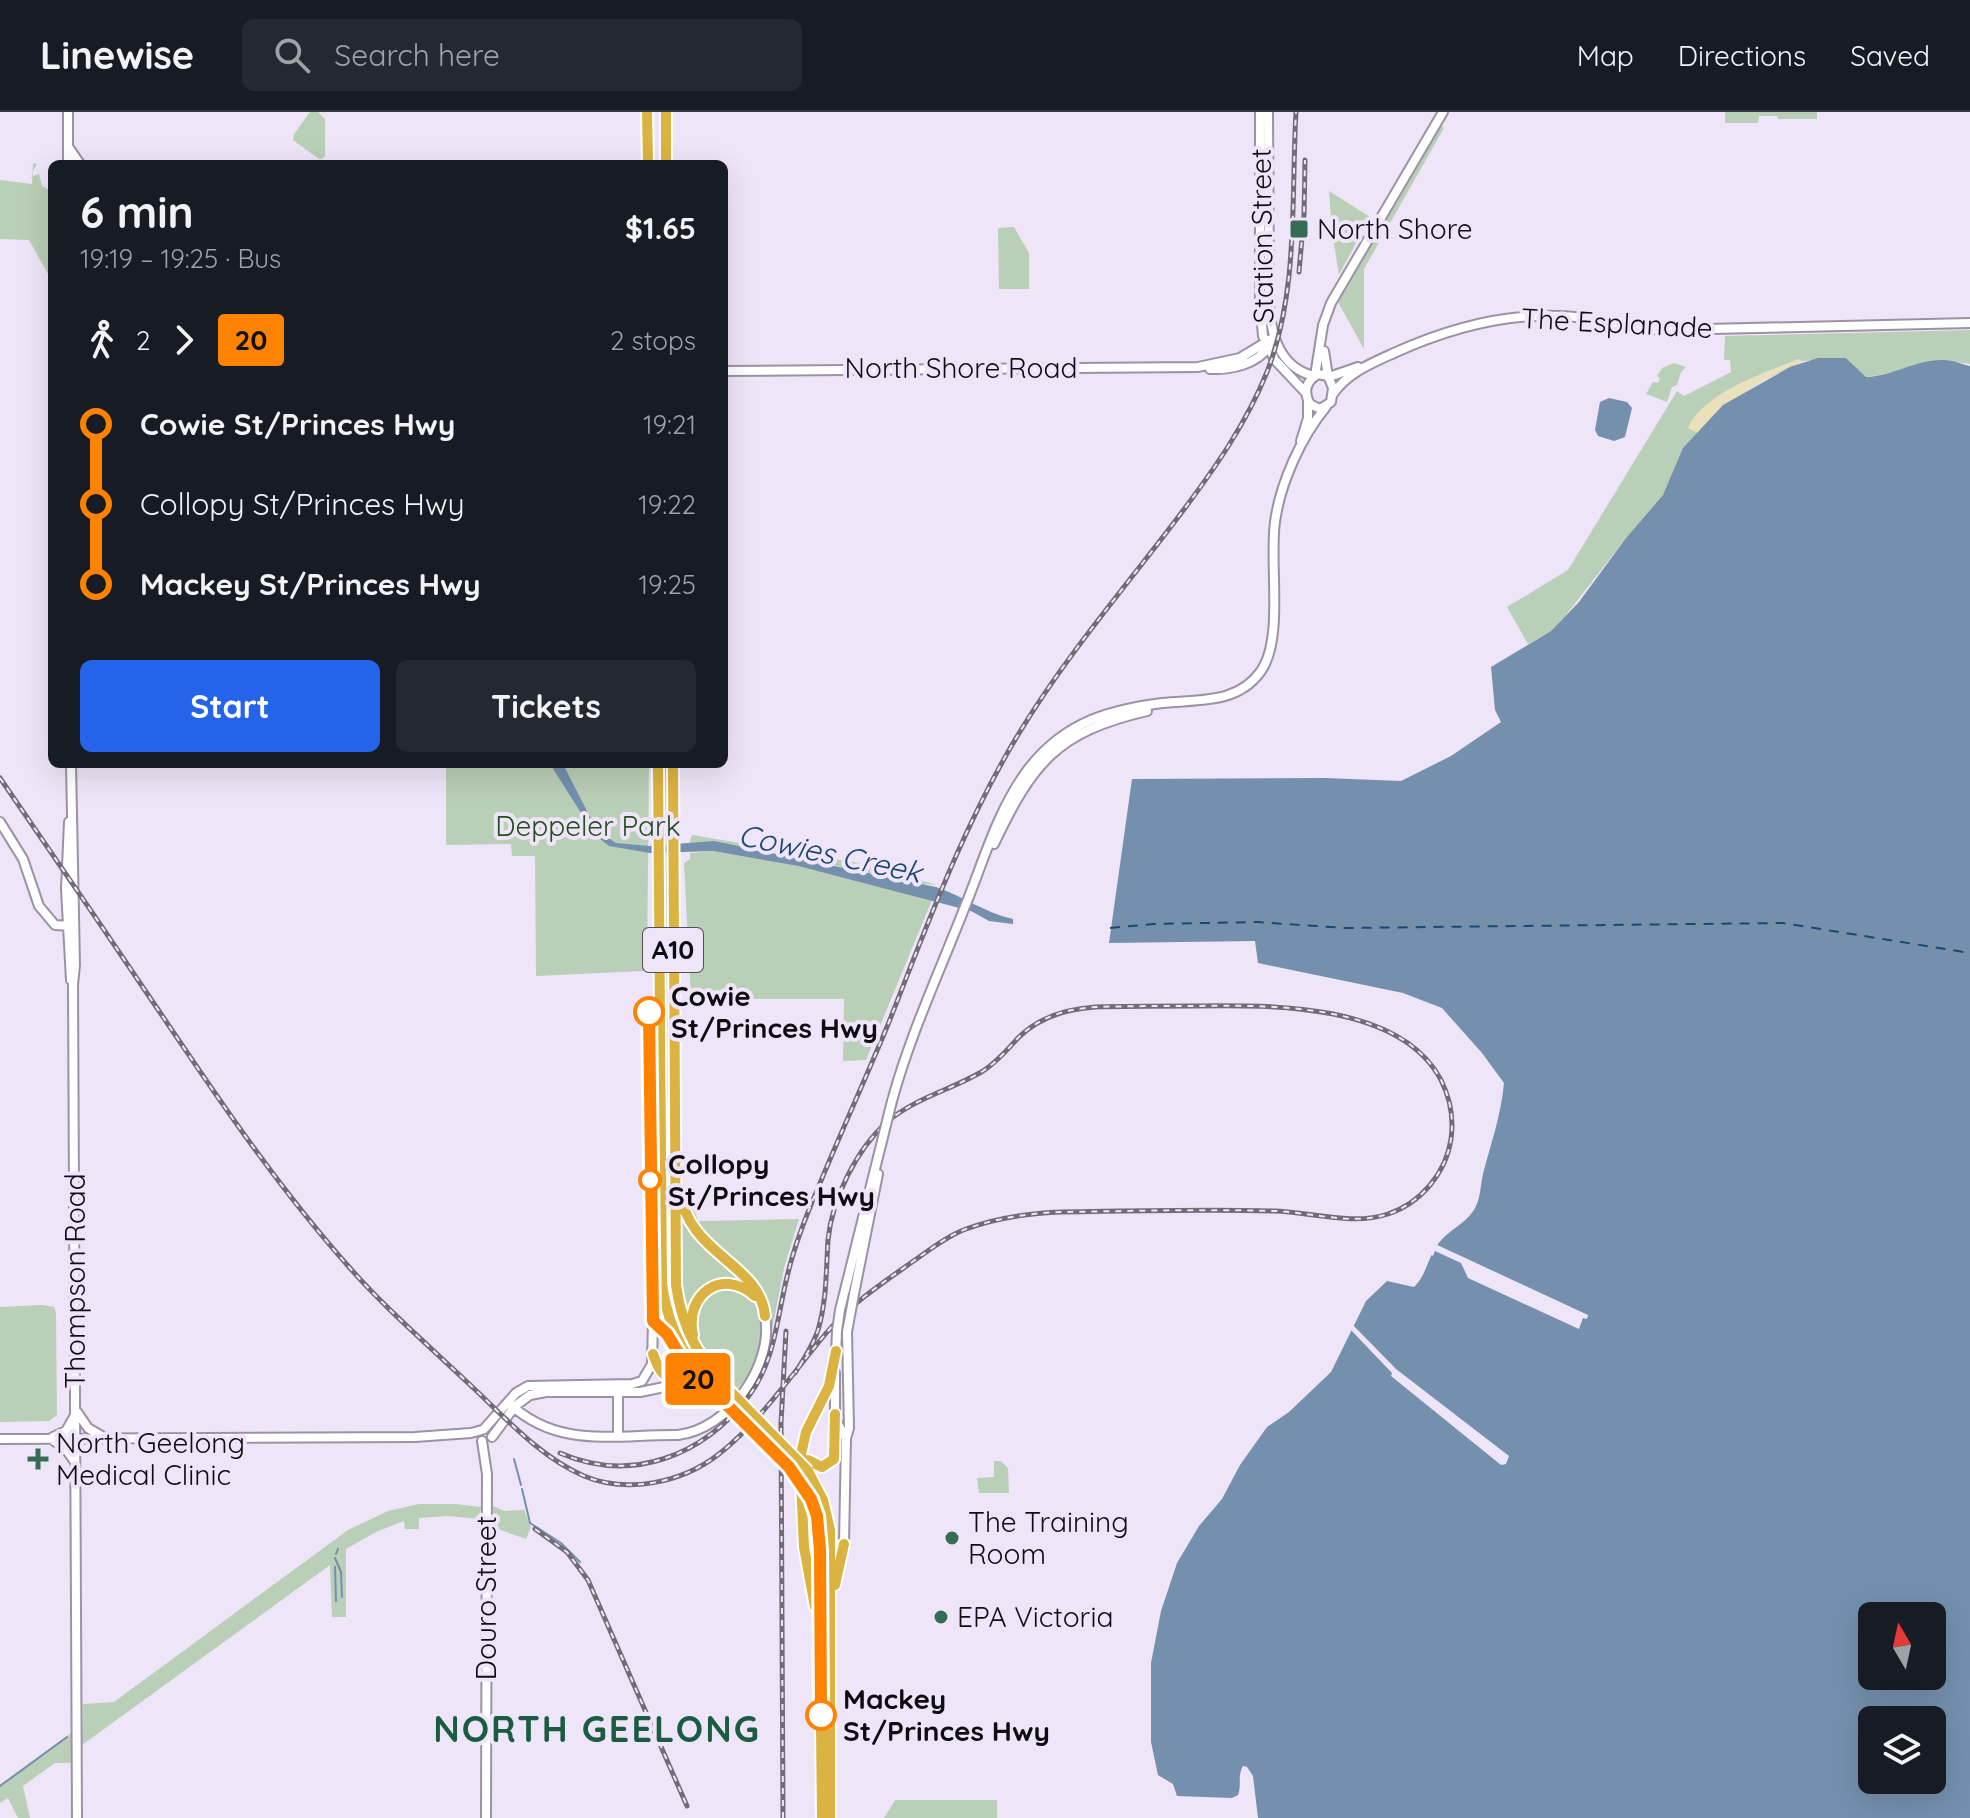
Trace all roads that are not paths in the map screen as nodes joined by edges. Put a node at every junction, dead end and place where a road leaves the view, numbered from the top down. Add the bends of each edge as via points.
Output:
1 (68, 112) edge
2 (647, 112) edge
3 (666, 112) edge
4 (1260, 112) edge
5 (1268, 112) edge
6 (1443, 112) edge
7 (68, 148) junction
8 (68, 160) edge
9 (77, 160) edge
10 (648, 160) edge
11 (666, 160) edge
12 (1357, 261) junction
13 (1970, 323) edge
14 (1269, 344) junction
15 (1368, 365) junction
16 (728, 371) edge
17 (1314, 376) junction
18 (1328, 376) junction
19 (1333, 394) junction
20 (1307, 397) junction
21 (1326, 407) junction
22 (1297, 457) junction
23 (71, 768) edge
24 (658, 768) edge
25 (673, 768) edge
26 (0, 822) edge
27 (69, 925) junction
28 (660, 1127) junction
29 (674, 1127) junction
30 (883, 1137) junction
31 (674, 1154) junction
32 (660, 1240) junction
33 (765, 1316) junction
34 (653, 1321) junction
35 (836, 1351) junction
36 (653, 1354) junction
37 (703, 1360) junction
38 (680, 1384) junction
39 (618, 1388) junction
40 (718, 1399) junction
41 (835, 1400) junction
42 (848, 1400) junction
43 (511, 1405) junction
44 (818, 1410) junction
45 (75, 1411) junction
46 (835, 1414) junction
47 (486, 1436) junction
48 (618, 1436) junction
49 (846, 1438) junction
50 (0, 1439) edge
51 (47, 1439) junction
52 (75, 1439) junction
53 (106, 1439) junction
54 (75, 1463) junction
55 (808, 1466) junction
56 (844, 1544) joint
57 (830, 1607) junction
58 (820, 1641) junction
59 (825, 1659) junction
60 (77, 1818) edge
61 (486, 1818) edge
62 (822, 1818) edge
63 (830, 1818) edge

1 - 7 main road
2 - 10 highway
3 - 11 highway
4 - 14 main road, Station Street via 1260,300
5 - 14 main road, Station Street
6 - 12 main road
7 - 8 main road
7 - 9 main road
12 - 17 main road via 1326,314
12 - 18 main road via 1326,330
13 - 15 main road, The Esplanade via 1666,330 1578,317 1523,316 1437,334
14 - 16 main road, North Shore Road via 1261,356 1220,369
14 - 17 main road, Station Street via 1296,369
14 - 20 main road, Station Street
15 - 18 main road, The Esplanade
15 - 19 main road, The Esplanade
17 - 18 main road
17 - 20 main road
18 - 19 main road
19 - 21 main road
20 - 21 main road via 1317,408
20 - 22 main road via 1308,418
21 - 22 main road
22 - 30 main road, bridge via 1275,521 1276,630 1261,678 1219,703 1166,707 1097,725 1065,738 1031,765 996,825 895,1089
23 - 27 main road, Thompson Road
24 - 28 highway, A10
25 - 29 highway, A10
26 - 27 main road via 23,859 40,908
27 - 45 main road, Thompson Road
28 - 29 highway
28 - 32 highway, A10
29 - 31 highway, A10
30 - 35 main road, bridge via 840,1310
30 - 42 main road, bridge via 847,1332
31 - 33 highway via 689,1223 754,1286
31 - 37 highway, A10 via 678,1299 686,1330
32 - 34 highway
32 - 40 highway, A10 via 672,1328
33 - 37 highway via 757,1298 743,1287 720,1285 705,1292 691,1318
33 - 48 main road via 765,1343 753,1378 714,1420 683,1434
34 - 36 main road
34 - 40 highway via 690,1372
35 - 41 main road
35 - 44 highway
36 - 38 highway via 664,1375
36 - 39 main road via 642,1381
37 - 55 highway, A10, bridge
38 - 39 main road via 640,1392
38 - 40 highway
39 - 43 main road via 543,1384
39 - 48 main road
40 - 58 highway, bridge via 807,1491 818,1526
41 - 42 main road
41 - 44 highway
41 - 46 main road
42 - 49 main road
43 - 47 main road
43 - 48 main road via 538,1424 569,1435
44 - 58 highway via 803,1439 800,1471 804,1547
45 - 51 main road via 65,1432
45 - 52 main road, Thompson Road
45 - 53 main road
46 - 49 main road
46 - 55 highway via 834,1459 822,1467
47 - 53 main road
47 - 61 main road, Douro Street
49 - 56 main road
50 - 51 main road
51 - 52 main road
51 - 54 main road via 65,1448
52 - 53 main road
52 - 54 main road, Thompson Road
54 - 60 main road, Thompson Road
55 - 57 highway via 828,1520
56 - 57 highway
57 - 59 highway
58 - 59 highway
59 - 62 highway
59 - 63 highway

